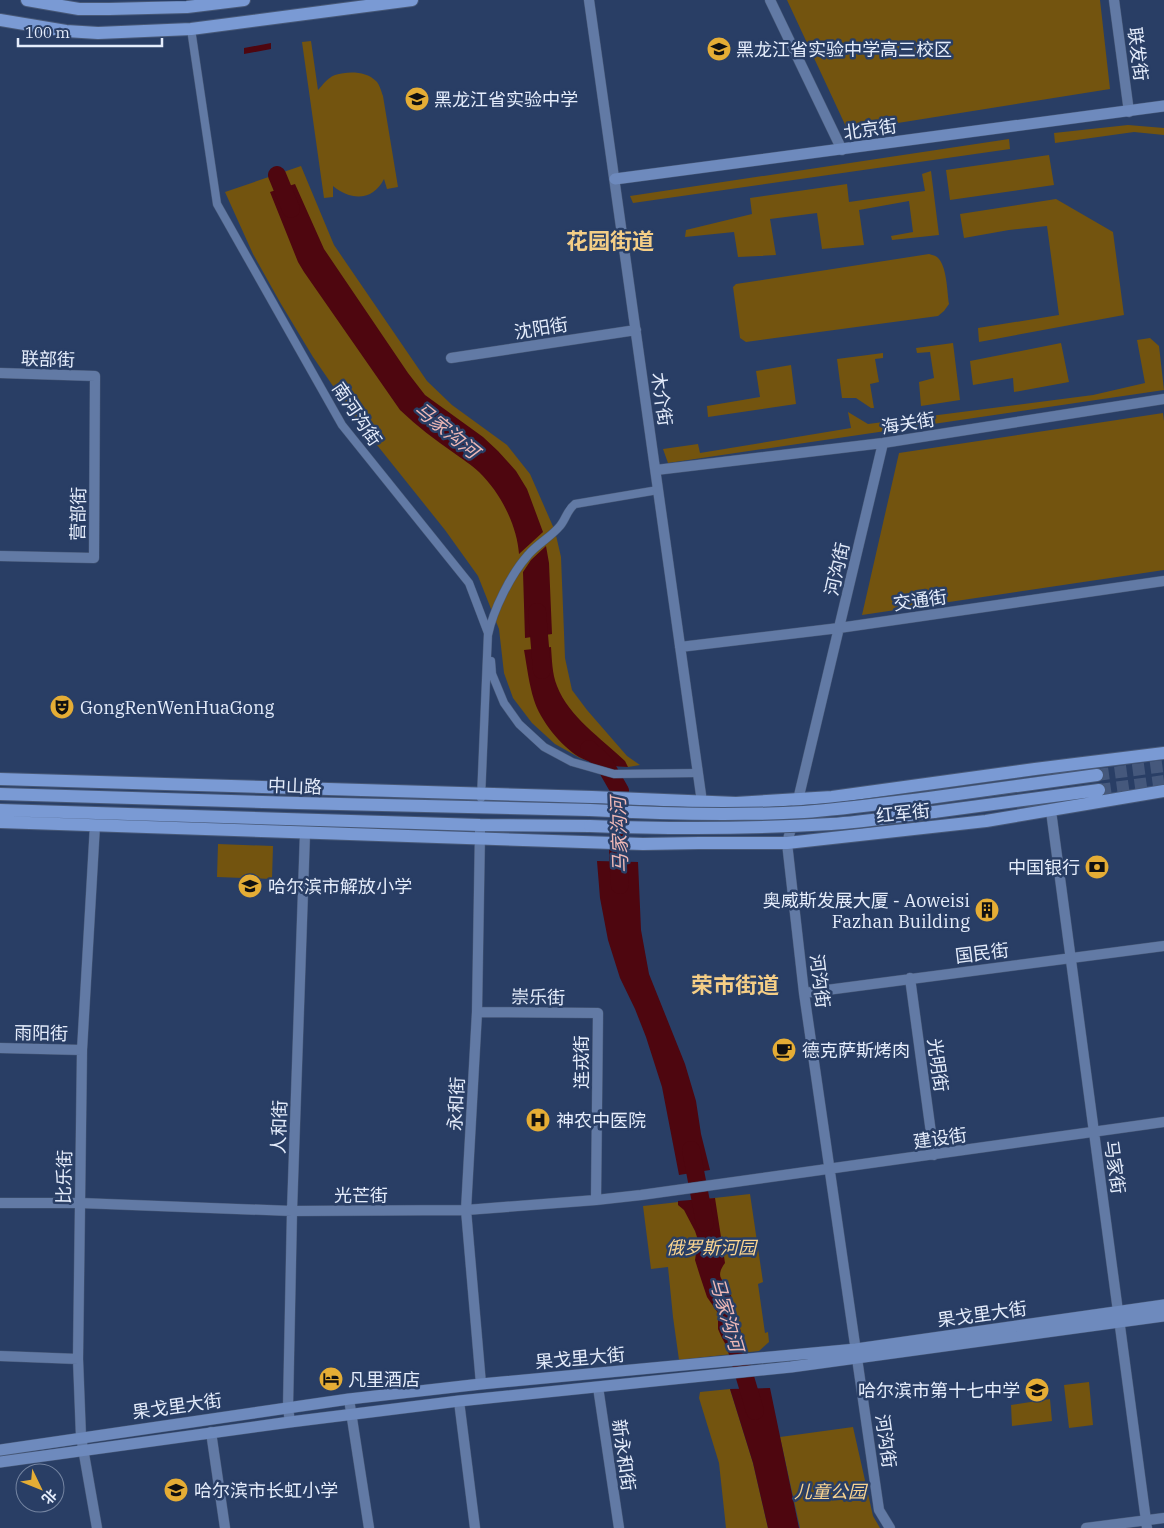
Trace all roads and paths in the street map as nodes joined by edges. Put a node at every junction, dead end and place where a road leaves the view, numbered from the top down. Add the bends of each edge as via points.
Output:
1 (27, 0) edge
2 (244, 0) edge
3 (412, 0) edge
4 (589, 0) edge
5 (770, 0) edge
6 (1114, 0) edge
7 (0, 20) edge
8 (191, 29) junction
9 (1164, 102) edge
10 (1164, 106) edge
11 (1129, 112) junction
12 (1164, 114) edge
13 (842, 150) junction
14 (615, 179) junction
15 (636, 330) junction
16 (451, 358) dead end
17 (0, 373) edge
18 (95, 376) joint
19 (1164, 399) edge
20 (883, 443) junction
21 (656, 470) junction
22 (658, 490) junction
23 (0, 556) edge
24 (1164, 581) edge
25 (839, 628) junction
26 (488, 633) junction
27 (680, 647) junction
28 (1164, 753) edge
29 (698, 773) junction
30 (1097, 775) tunnel mouth
31 (0, 780) edge
32 (1099, 790) tunnel mouth
33 (1164, 791) edge
34 (0, 794) edge
35 (798, 800) junction
36 (481, 801) junction
37 (702, 802) junction
38 (591, 803) joint
39 (644, 806) junction
40 (960, 808) junction
41 (0, 810) edge
42 (1051, 811) junction
43 (986, 821) junction
44 (0, 822) edge
45 (95, 825) junction
46 (480, 825) junction
47 (590, 826) joint
48 (643, 828) junction
49 (305, 833) junction
50 (480, 839) junction
51 (699, 843) junction
52 (787, 843) junction
53 (1164, 946) edge
54 (1071, 958) junction
55 (910, 978) junction
56 (804, 992) junction
57 (477, 1012) junction
58 (598, 1014) joint
59 (0, 1048) edge
60 (82, 1050) junction
61 (1164, 1122) edge
62 (1094, 1133) junction
63 (934, 1155) junction
64 (830, 1170) junction
65 (721, 1185) joint
66 (596, 1200) junction
67 (0, 1203) edge
68 (80, 1203) junction
69 (466, 1210) junction
70 (292, 1211) junction
71 (1164, 1305) edge
72 (1164, 1316) edge
73 (1119, 1317) junction
74 (857, 1354) junction
75 (0, 1356) edge
76 (78, 1359) junction
77 (769, 1363) junction
78 (481, 1384) junction
79 (598, 1387) junction
80 (349, 1399) junction
81 (459, 1401) junction
82 (288, 1408) junction
83 (352, 1414) junction
84 (290, 1422) junction
85 (211, 1432) junction
86 (81, 1437) junction
87 (0, 1450) edge
88 (83, 1450) junction
89 (0, 1462) edge
90 (1164, 1518) edge
91 (1147, 1524) edge
92 (97, 1528) edge
93 (225, 1528) edge
94 (369, 1528) edge
95 (475, 1528) edge
96 (619, 1528) edge
97 (890, 1528) edge
98 (1086, 1528) edge

1 - 2 main road via 79,9 109,10 187,7
3 - 8 main road
4 - 14 street, 木介街
5 - 13 street
6 - 11 street, 联发街
7 - 8 main road via 66,32
8 - 26 street, 南河沟街 via 217,204 342,425 469,583
9 - 11 main road, 北京街
10 - 11 main road, 北京街
11 - 12 main road, 北京街
11 - 13 main road, 北京街
13 - 14 main road, 北京街
14 - 15 street, 木介街
15 - 16 street, 沈阳街
15 - 21 street, 木介街
17 - 18 street, 联部街
18 - 23 street, 营部街 via 94,558
19 - 20 street, 海关街
20 - 21 street, 海关街
20 - 25 street, 河沟街
21 - 22 street, 木介街
22 - 26 street via 575,504 570,508 561,525 528,554 510,579
22 - 27 street, 木介街
24 - 25 street, 交通街
25 - 27 street, 交通街
25 - 35 street, 河沟街
26 - 29 street via 492,674 504,704 519,724 544,747 572,762 614,774
26 - 36 street, 南河沟街
27 - 29 street, 木介街
28 - 35 main road, 红军街
29 - 37 street, 木介街
30 - 39 main road, 红军街, bridge via 803,812 759,813
31 - 36 main road
32 - 40 main road, 红军街
33 - 42 main road, 红军街
34 - 36 main road, 中山路 via 288,803
35 - 37 main road, 红军街
35 - 52 street, 河沟街
36 - 38 main road, 中山路
37 - 39 main road, 红军街
38 - 39 main road, 红军街, bridge
40 - 43 main road
40 - 48 main road, 红军街, bridge via 830,824
41 - 46 main road, 中山路
42 - 43 main road, 红军街
42 - 54 street, 马家街
43 - 52 main road, 红军街
44 - 45 main road, 红军街
45 - 49 main road, 红军街
45 - 60 street, 比乐街
46 - 47 main road, 中山路
46 - 50 street, 永和街
47 - 48 main road, 红军街, bridge
48 - 51 main road
49 - 50 main road, 红军街
49 - 70 street, 人和街
50 - 51 main road, 红军街
50 - 57 street, 永和街
51 - 52 main road, 红军街
52 - 56 street, 河沟街
53 - 54 street, 国民街
54 - 55 street, 国民街
54 - 62 street, 马家街
55 - 56 street, 国民街
55 - 63 street, 光明街
56 - 64 street, 河沟街
57 - 58 street, 崇乐街
57 - 69 street, 永和街
58 - 66 street, 连戎街
59 - 60 street, 雨阳街
60 - 68 street, 比乐街
61 - 62 street, 建设街
62 - 63 street, 建设街
62 - 73 street, 马家街
63 - 64 street, 建设街
64 - 65 street, 建设街
64 - 74 street, 河沟街
65 - 66 street, 光芒街
66 - 69 street, 光芒街
67 - 68 street, 光芒街
68 - 70 street, 光芒街
68 - 76 street, 比乐街
69 - 70 street, 光芒街
69 - 78 street, 永和街
70 - 82 street, 人和街
71 - 73 main road, 果戈里大街
72 - 73 main road, 果戈里大街
73 - 74 main road, 果戈里大街
73 - 91 street, 马家街
74 - 77 main road, 果戈里大街
74 - 97 street, 河沟街 via 879,1510
75 - 76 street
76 - 86 street, 比乐街
77 - 78 main road, 果戈里大街 via 681,1366
77 - 79 main road, 果戈里大街 via 686,1378
78 - 80 main road, 果戈里大街
79 - 81 main road, 果戈里大街
79 - 96 street, 新永和街
80 - 82 main road, 果戈里大街
80 - 83 street
81 - 83 main road, 果戈里大街
81 - 95 street
82 - 84 street, 人和街
82 - 86 main road, 果戈里大街
83 - 84 main road, 果戈里大街
83 - 94 street
84 - 85 main road, 果戈里大街
85 - 88 main road, 果戈里大街
85 - 93 street
86 - 87 main road, 果戈里大街
86 - 88 street, 比乐街
88 - 89 main road, 果戈里大街
88 - 92 street, 比乐街
90 - 91 street
91 - 98 street

